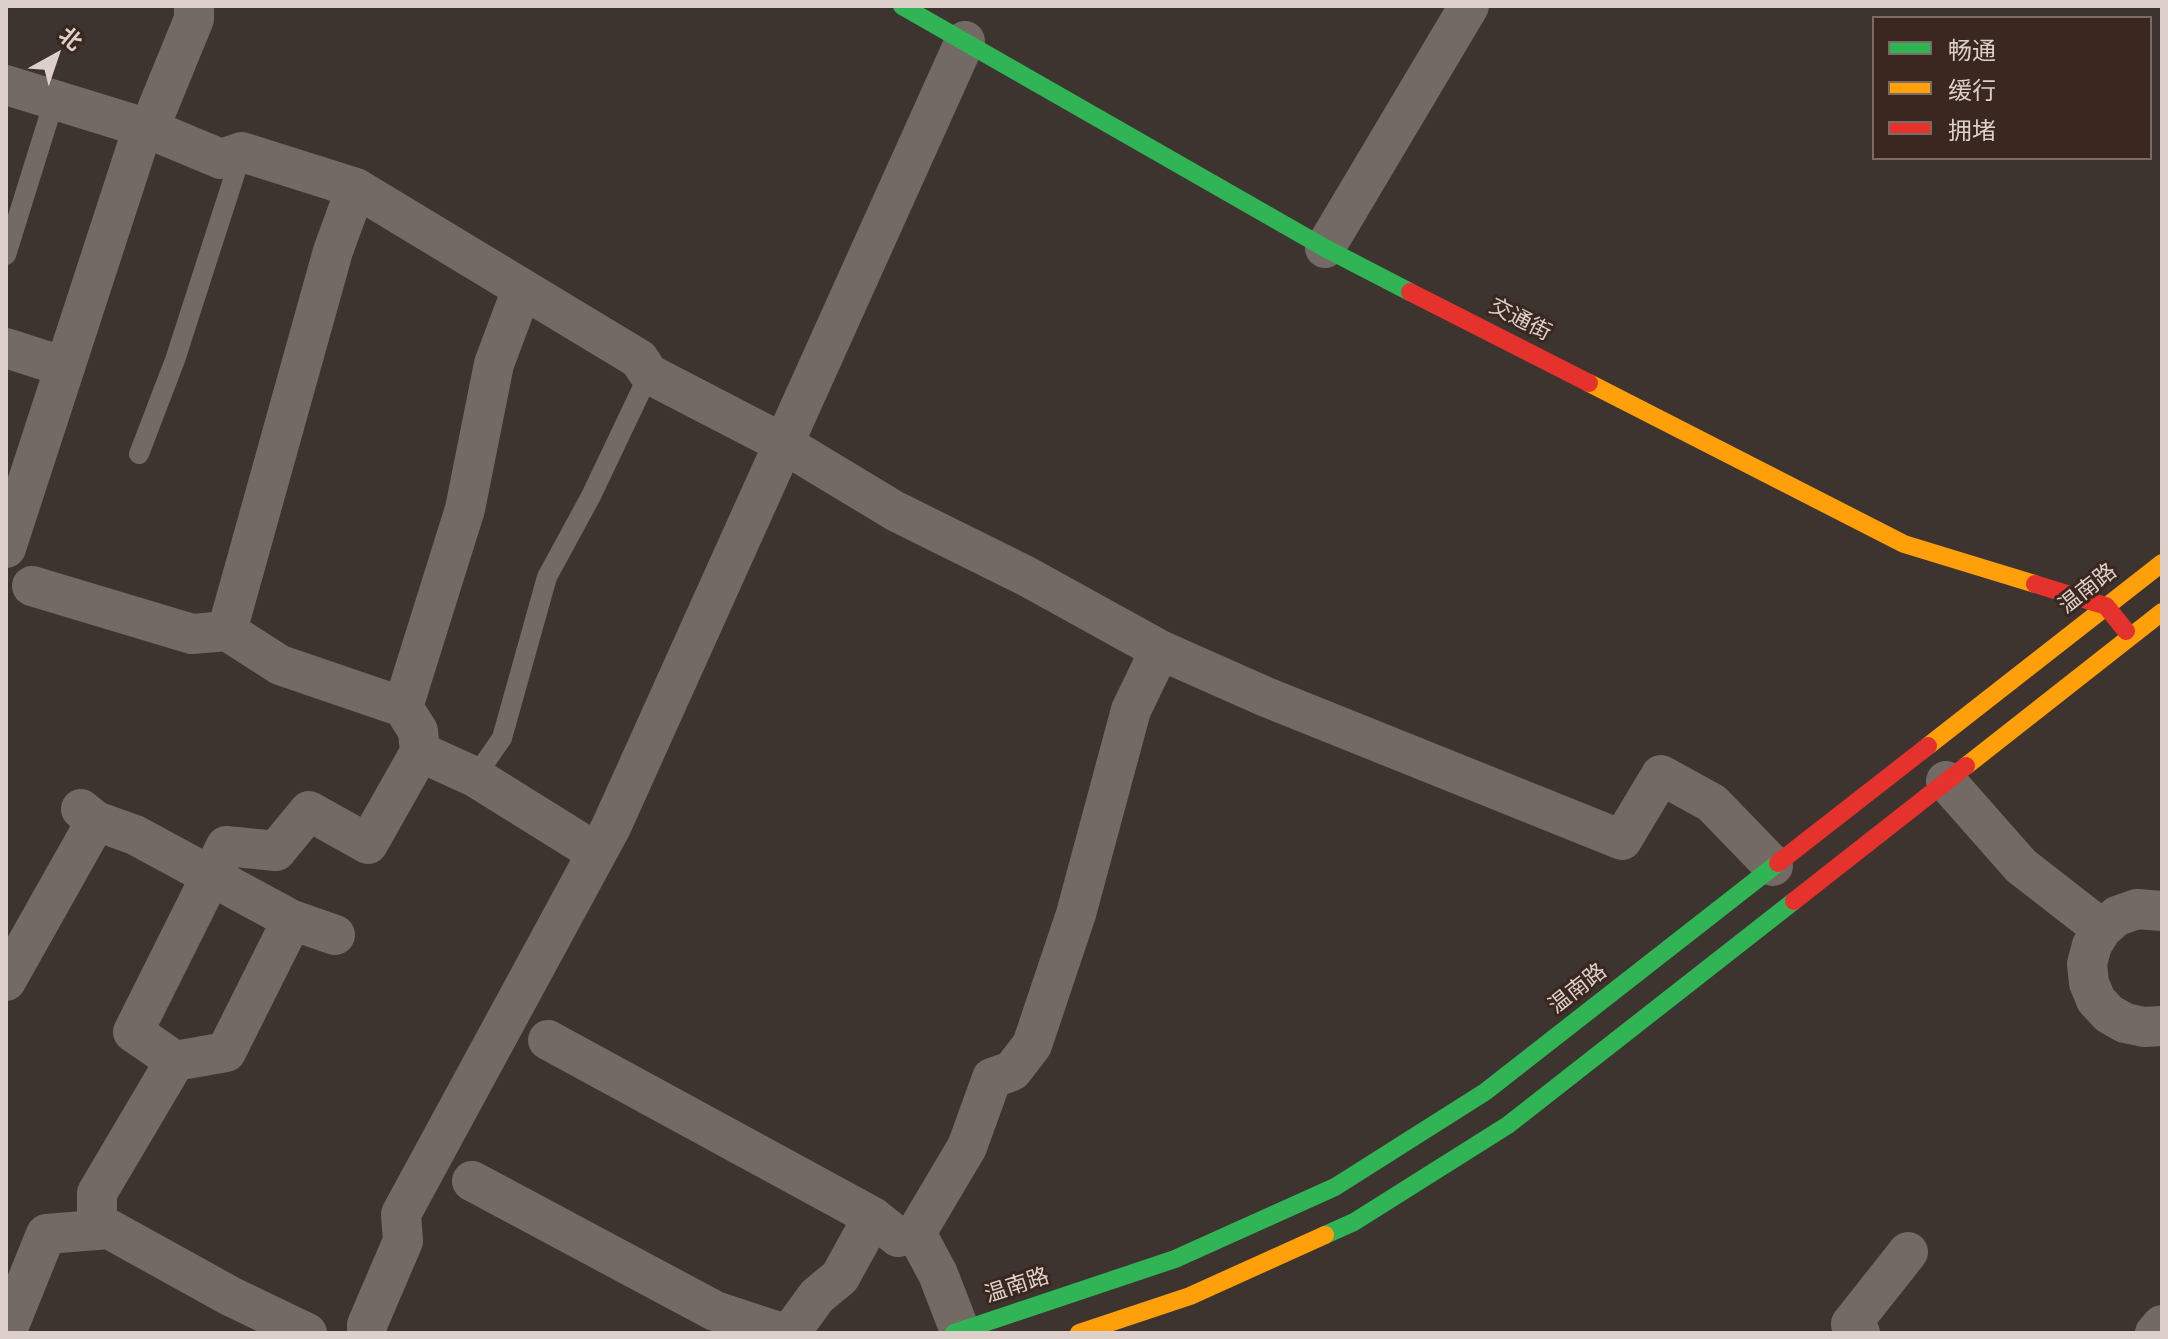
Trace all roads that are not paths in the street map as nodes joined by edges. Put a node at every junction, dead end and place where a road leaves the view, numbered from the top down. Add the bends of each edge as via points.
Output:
1 (194, 6) edge
2 (902, 6) edge
3 (1469, 6) edge
4 (965, 41) junction
5 (6, 85) edge
6 (54, 101) junction
7 (149, 129) junction
8 (242, 152) junction
9 (356, 188) junction
10 (1325, 248) junction
11 (6, 255) edge
12 (522, 289) junction
13 (6, 348) edge
14 (65, 367) junction
15 (649, 374) junction
16 (784, 444) junction
17 (139, 454) dead end
18 (6, 548) edge
19 (2162, 563) edge
20 (32, 586) dead end
21 (2106, 606) junction
22 (2162, 612) edge
23 (227, 631) junction
24 (2131, 636) junction
25 (1160, 650) junction
26 (403, 707) junction
27 (420, 752) junction
28 (475, 777) junction
29 (1946, 781) junction
30 (597, 853) junction
31 (1773, 866) junction
32 (212, 875) junction
33 (2162, 911) edge
34 (292, 920) junction
35 (2102, 929) junction
36 (335, 935) dead end
37 (6, 981) edge
38 (2162, 1026) edge
39 (548, 1040) dead end
40 (175, 1061) junction
41 (472, 1181) dead end
42 (873, 1217) junction
43 (97, 1230) junction
44 (916, 1233) junction
45 (1908, 1252) dead end
46 (712, 1322) edge
47 (2162, 1325) edge
48 (957, 1332) edge
49 (6, 1333) edge
50 (307, 1333) edge
51 (367, 1333) edge
52 (782, 1333) edge
53 (790, 1333) edge
54 (1079, 1333) edge
55 (1860, 1333) edge
56 (2155, 1333) edge

1 - 7 street via 194,19
2 - 4 main road, 交通街
3 - 10 street
4 - 10 main road, 交通街
4 - 16 street
5 - 6 street
6 - 7 street
6 - 11 lane
7 - 8 street via 221,159
7 - 14 street via 138,143
8 - 9 street
8 - 17 lane
9 - 12 street
9 - 23 street via 333,251
10 - 21 main road, 交通街 via 1904,544
12 - 15 street via 639,359
12 - 26 street via 494,364 465,509
13 - 14 street
14 - 18 street
15 - 16 street
15 - 28 lane via 547,577 502,738
16 - 25 street via 895,511
16 - 30 street
19 - 21 main road, 温南路
20 - 23 street via 192,634
21 - 24 main road
21 - 31 main road, 温南路
22 - 24 main road
23 - 26 street via 280,665
24 - 29 main road
25 - 31 street via 1622,840 1661,775 1712,803
25 - 44 street via 1131,710 1076,914 1032,1045 1012,1071 992,1078 967,1147
26 - 27 street via 418,731
27 - 28 street
27 - 32 street via 368,844 309,811 276,851 226,846
28 - 30 street
29 - 35 street via 2021,866
29 - 54 main road via 1508,1125 1354,1222 1190,1296
30 - 51 street via 401,1214 403,1241
31 - 48 main road, 温南路 via 1485,1092 1335,1187 1175,1259
32 - 34 street
32 - 37 street via 89,815
32 - 40 street via 133,1032
33 - 35 street via 2137,909
34 - 36 street
34 - 40 street via 226,1052
35 - 38 street via 2087,964 2096,1000 2125,1023
39 - 42 street
40 - 43 street via 97,1193
41 - 46 street
42 - 44 street via 898,1237
42 - 53 street via 840,1277 817,1296
43 - 49 street via 46,1234
43 - 50 street via 109,1229
44 - 48 street via 938,1274
45 - 55 street via 1851,1324
46 - 52 street
47 - 56 street

